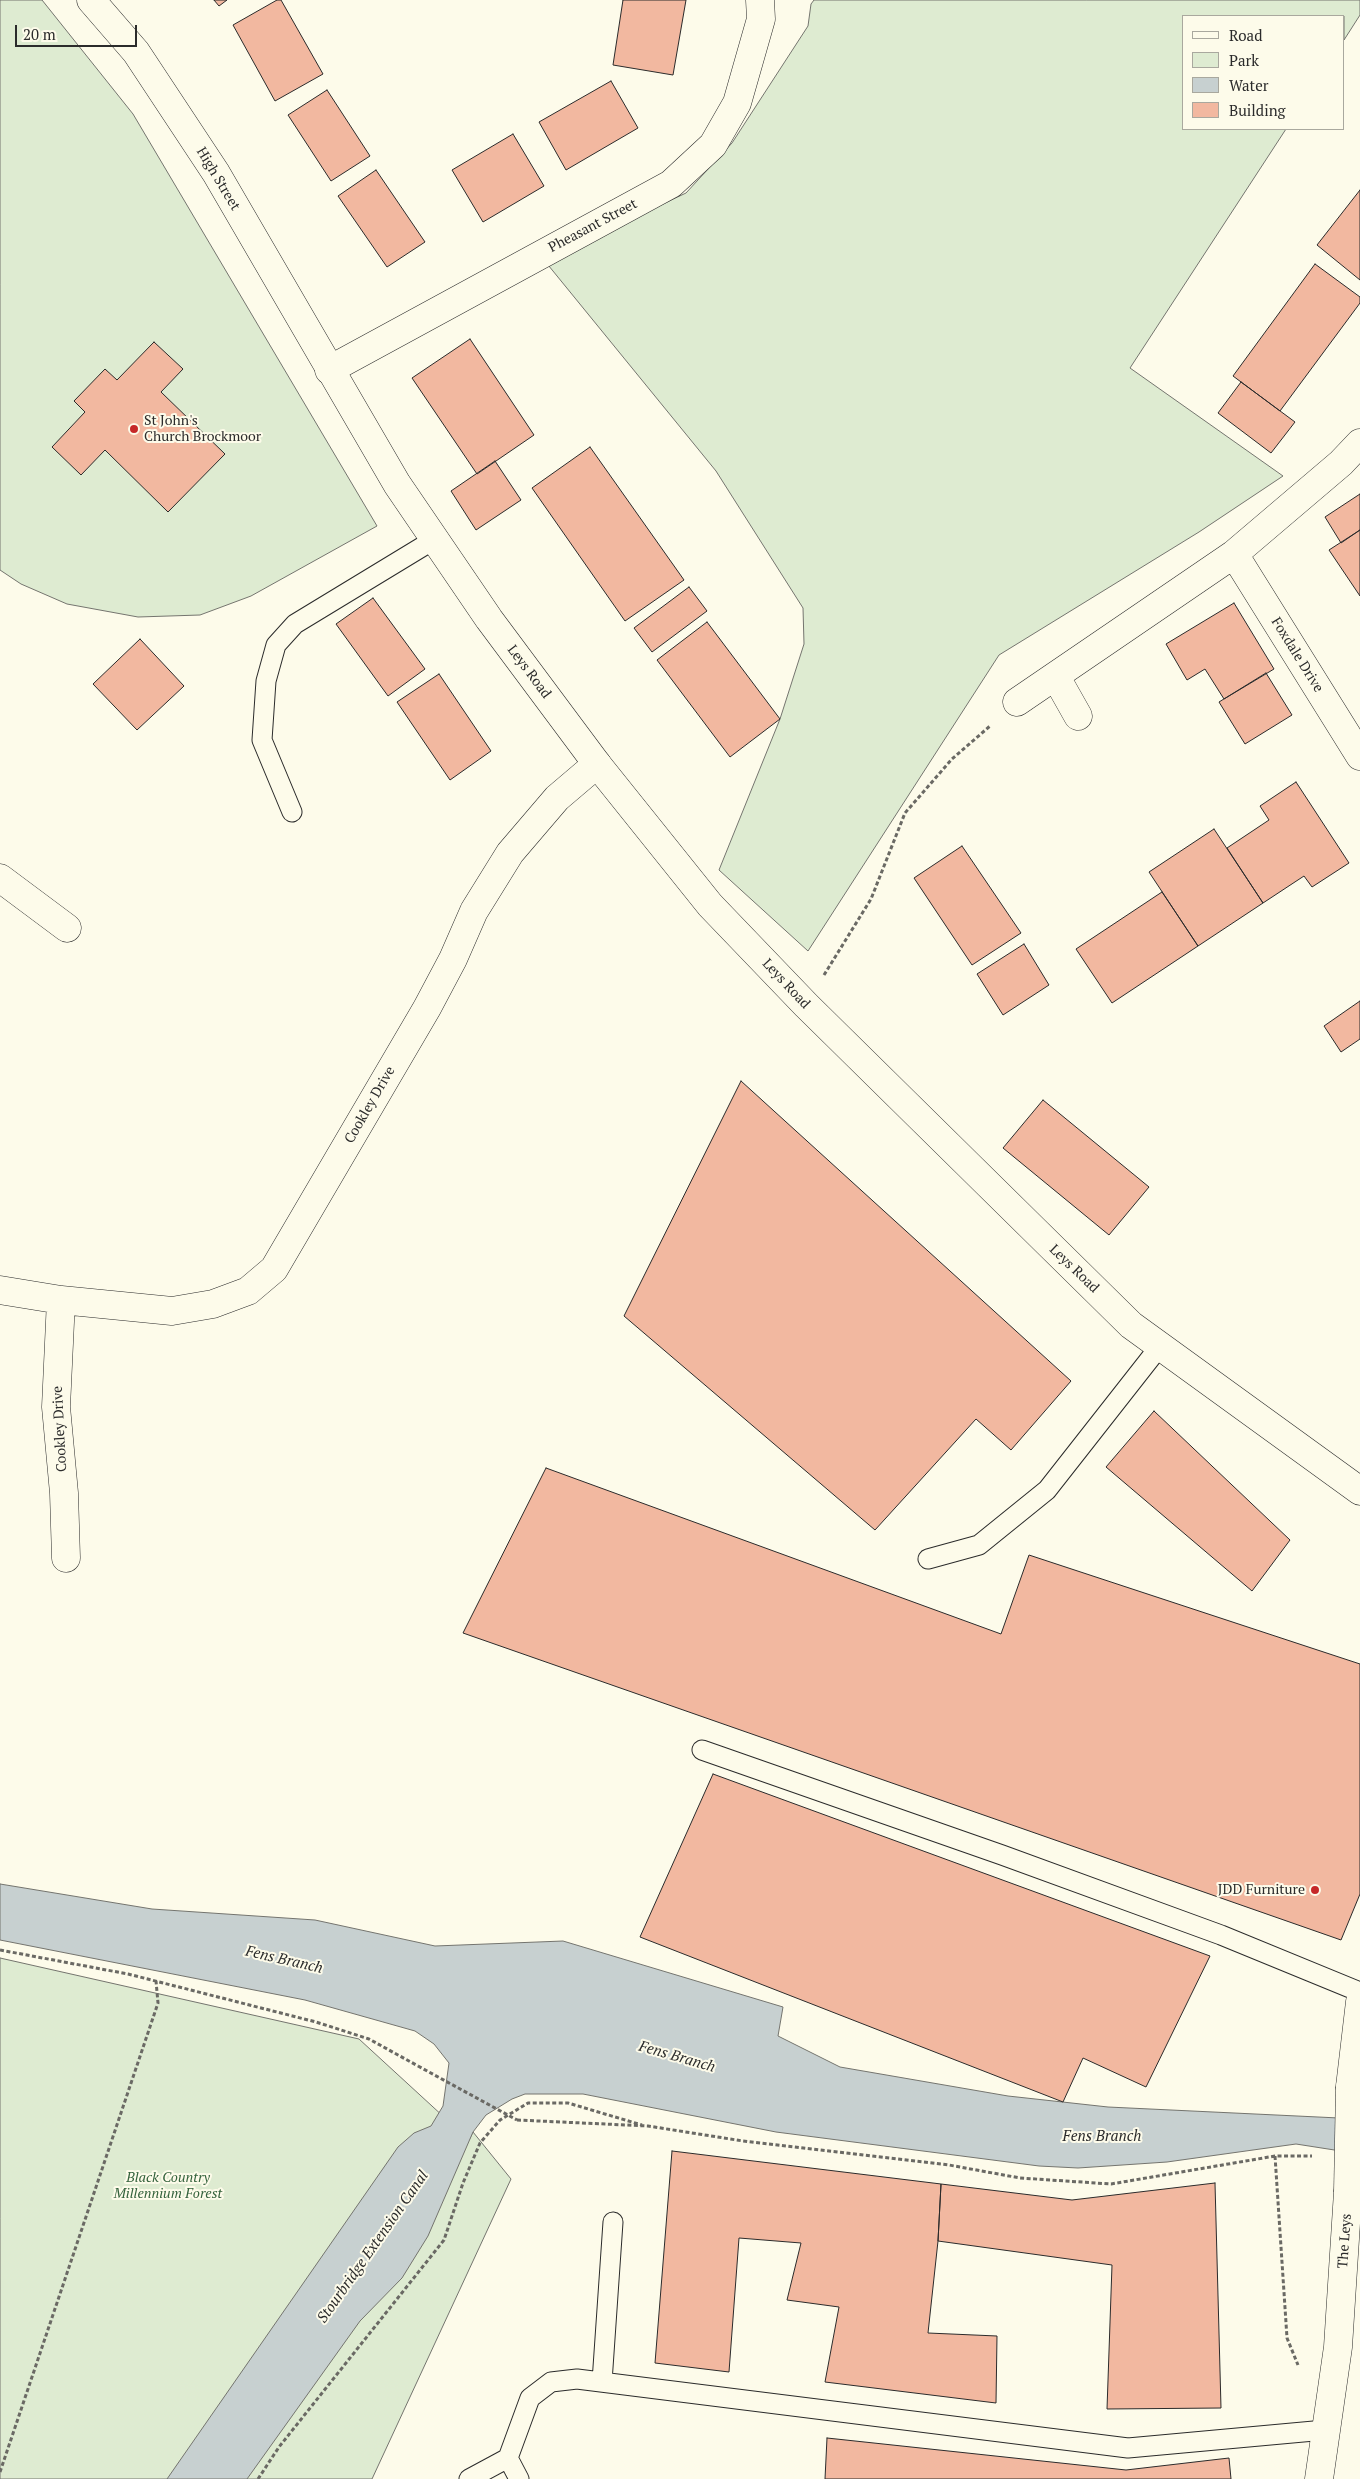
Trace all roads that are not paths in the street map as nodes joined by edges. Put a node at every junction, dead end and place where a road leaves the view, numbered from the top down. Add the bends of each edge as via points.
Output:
1 (92, 0) edge
2 (760, 0) edge
3 (329, 370) junction
4 (1360, 443) edge
5 (435, 539) junction
6 (1234, 554) junction
7 (1056, 677) junction
8 (1017, 702) road end
9 (1078, 716) dead end
10 (1360, 756) edge
11 (597, 764) junction
12 (292, 812) dead end
13 (0, 878) edge
14 (67, 928) dead end
15 (0, 1290) edge
16 (61, 1300) junction
17 (1160, 1346) junction
18 (1360, 1491) edge
19 (66, 1558) dead end
20 (928, 1558) dead end
21 (702, 1750) dead end
22 (1360, 1992) edge
23 (1360, 2002) edge
24 (613, 2222) dead end
25 (602, 2382) junction
26 (1325, 2430) junction
27 (508, 2458) junction
28 (469, 2479) edge
29 (519, 2479) edge
30 (1319, 2479) edge

1 - 3 street, High Street via 136,52 216,173
2 - 3 street, Pheasant Street via 761,18 737,103 713,145 671,184
3 - 5 street, Leys Road via 397,484
4 - 6 street
5 - 11 street, Leys Road via 489,619
5 - 12 lane via 295,624 276,645 266,681 262,740
6 - 7 street
6 - 10 street, Foxdale Drive
7 - 8 street
7 - 9 street
11 - 16 street, Cookley Drive via 557,798 510,853 474,911 427,1008 274,1269 248,1291 214,1304 172,1310
11 - 17 street, Leys Road via 710,905 806,1005 1131,1325
13 - 14 street
15 - 16 street, Cookley Drive
16 - 19 street, Cookley Drive via 56,1407
17 - 18 street, Leys Road
17 - 20 lane via 1047,1490 979,1545
21 - 22 lane via 1212,1932
23 - 26 street, The Leys, bridge via 1350,2087 1348,2192 1338,2348
24 - 25 lane
25 - 26 lane via 1128,2448
25 - 27 lane via 577,2379 551,2382 530,2398
26 - 30 street, The Leys
27 - 28 lane
27 - 29 lane

